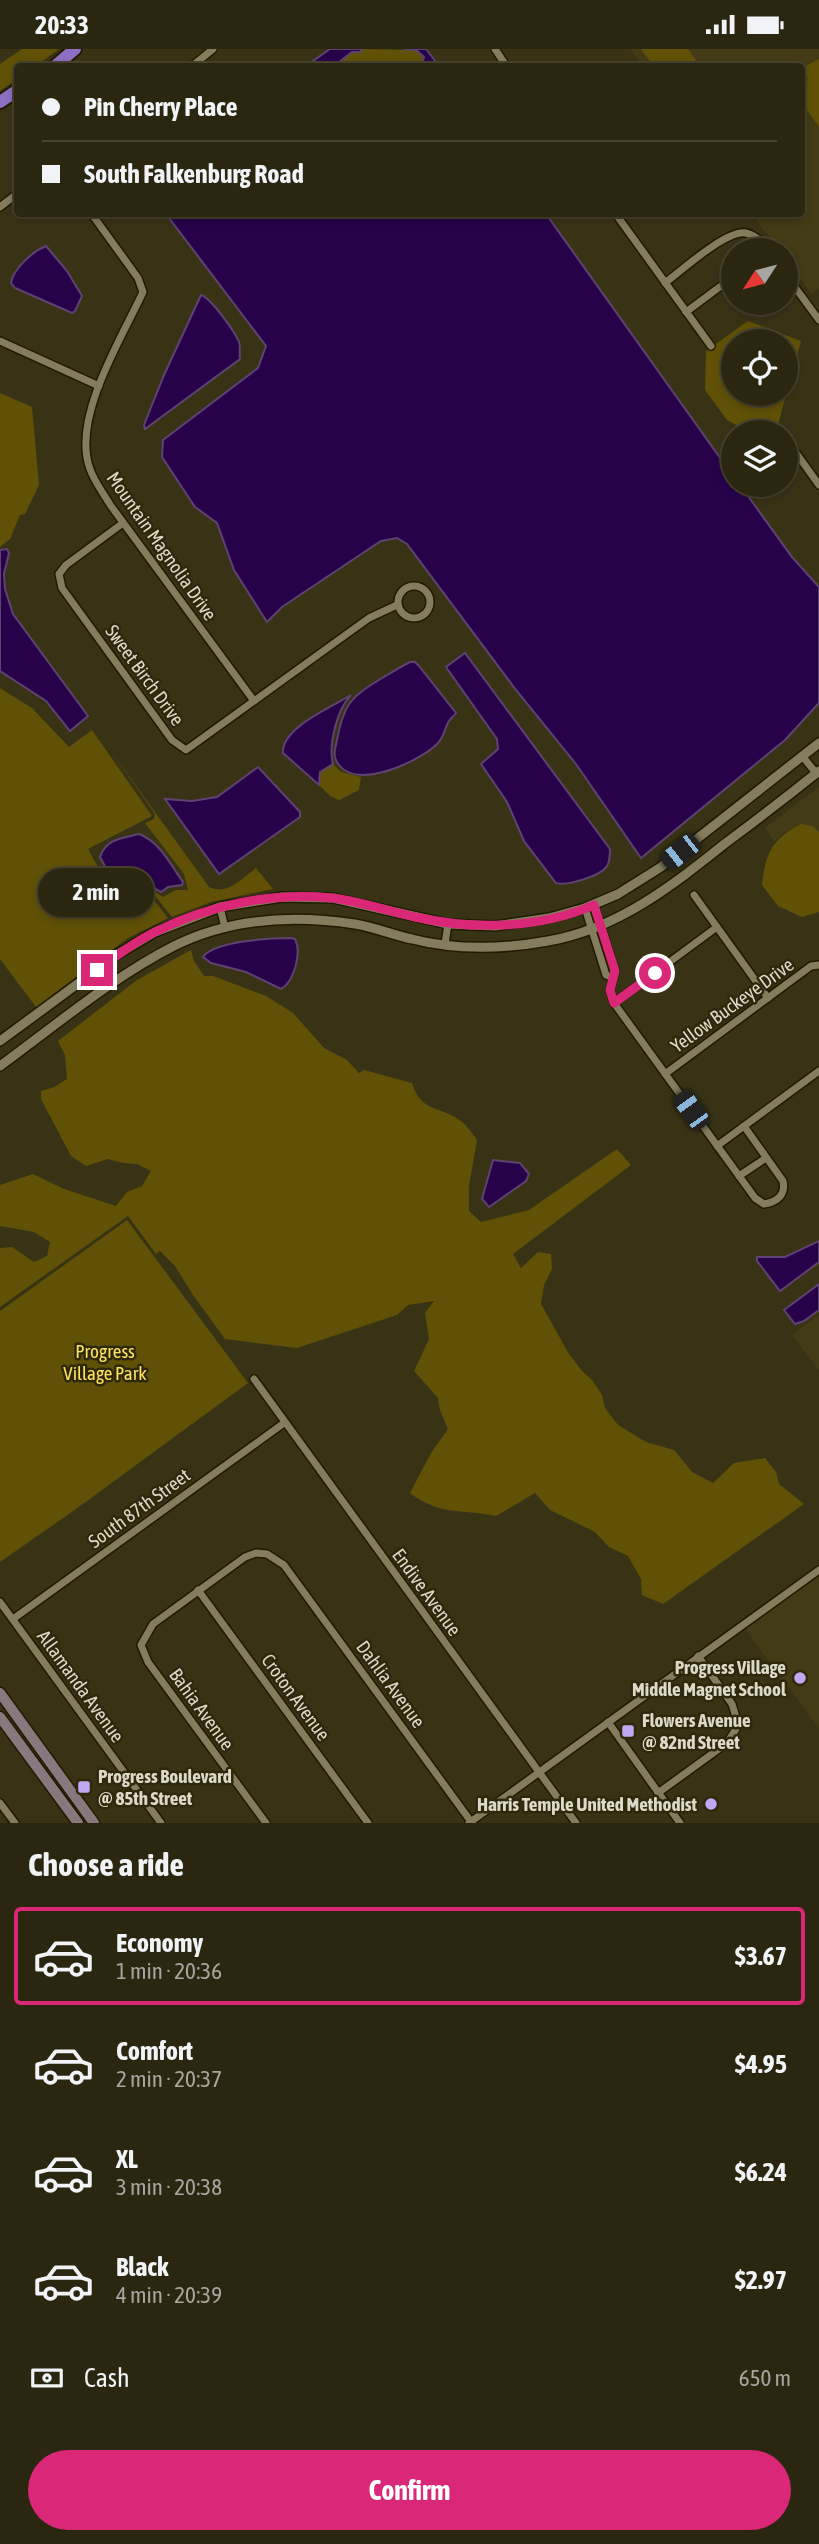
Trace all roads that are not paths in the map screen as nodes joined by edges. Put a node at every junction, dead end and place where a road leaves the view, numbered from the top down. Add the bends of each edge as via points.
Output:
1 (75, 49) edge
2 (213, 49) edge
3 (59, 63) edge
4 (196, 63) edge
5 (14, 196) edge
6 (0, 207) edge
7 (94, 217) edge
8 (618, 217) edge
9 (728, 238) edge
10 (756, 238) edge
11 (721, 242) edge
12 (665, 283) junction
13 (721, 286) edge
14 (798, 291) edge
15 (686, 312) junction
16 (819, 320) edge
17 (0, 341) edge
18 (711, 346) dead end
19 (99, 386) junction
20 (798, 455) edge
21 (818, 481) edge
22 (123, 523) junction
23 (397, 605) junction
24 (254, 701) junction
25 (819, 743) edge
26 (803, 757) junction
27 (817, 772) edge
28 (694, 895) dead end
29 (220, 907) junction
30 (590, 907) junction
31 (448, 924) junction
32 (596, 927) junction
33 (717, 927) junction
34 (225, 928) junction
35 (445, 944) junction
36 (611, 958) junction
37 (602, 961) junction
38 (819, 965) edge
39 (611, 977) junction
40 (768, 998) junction
41 (614, 1003) junction
42 (0, 1041) edge
43 (0, 1066) edge
44 (819, 1071) edge
45 (665, 1074) junction
46 (744, 1126) junction
47 (717, 1146) junction
48 (766, 1158) junction
49 (739, 1176) junction
50 (254, 1379) dead end
51 (284, 1423) junction
52 (819, 1570) edge
53 (198, 1590) junction
54 (0, 1602) edge
55 (13, 1619) junction
56 (698, 1656) junction
57 (0, 1693) edge
58 (0, 1717) edge
59 (608, 1722) junction
60 (539, 1773) junction
61 (659, 1793) junction
62 (0, 1803) edge
63 (86, 1822) edge
64 (471, 1822) edge
65 (15, 1823) edge
66 (161, 1823) edge
67 (266, 1823) edge
68 (368, 1823) edge
69 (576, 1823) edge
70 (680, 1823) edge

1 - 3 highway
2 - 4 street
5 - 6 street
7 - 19 street, Mountain Magnolia Drive via 143,292
8 - 12 street
9 - 10 street via 745,232
11 - 12 street
12 - 15 street
13 - 15 street
14 - 16 street
15 - 18 street
17 - 19 street
19 - 22 street, Mountain Magnolia Drive via 88,418 87,459 93,478
20 - 21 street
22 - 24 street, Mountain Magnolia Drive
22 - 24 street, Sweet Birch Drive via 60,574 62,588 81,615 179,747 186,750
23 - 23 street via 408,586 425,590 430,600 426,614 416,618 402,614
23 - 24 street, Sweet Birch Drive via 369,618
25 - 26 street
26 - 27 street
26 - 30 street via 661,867
27 - 32 street via 670,887
28 - 33 street
29 - 31 street via 282,897 333,898
29 - 34 street
29 - 42 street via 155,932 118,954
30 - 31 street via 495,926
30 - 32 street
31 - 35 street
32 - 35 street via 550,941 504,946
32 - 36 street
32 - 37 street
33 - 40 street
33 - 41 street
34 - 35 street via 308,919 358,924
34 - 43 street via 176,945 132,970
36 - 37 street
36 - 39 street via 615,971
37 - 39 street
38 - 40 street, Yellow Buckeye Drive via 811,966
39 - 41 street
40 - 45 street, Yellow Buckeye Drive
41 - 45 street
44 - 46 street
45 - 47 street
46 - 47 street
46 - 48 street
47 - 49 street
48 - 49 street
48 - 49 street via 784,1188 772,1203 755,1198
50 - 51 street, Endive Avenue
51 - 55 street, South 87th Street
51 - 60 street, Endive Avenue
52 - 56 street
53 - 64 street, Dahlia Avenue via 256,1553 284,1565
53 - 67 street, Bahia Avenue via 153,1624 141,1645 148,1662
53 - 68 street, Croton Avenue
54 - 55 street, Allamanda Avenue
55 - 66 street, Allamanda Avenue
56 - 59 street
56 - 61 street via 732,1704 736,1729 727,1743
57 - 63 main road
58 - 63 main road
59 - 60 street
59 - 61 street
60 - 64 street
60 - 69 street, Endive Avenue
61 - 70 street
62 - 65 street

